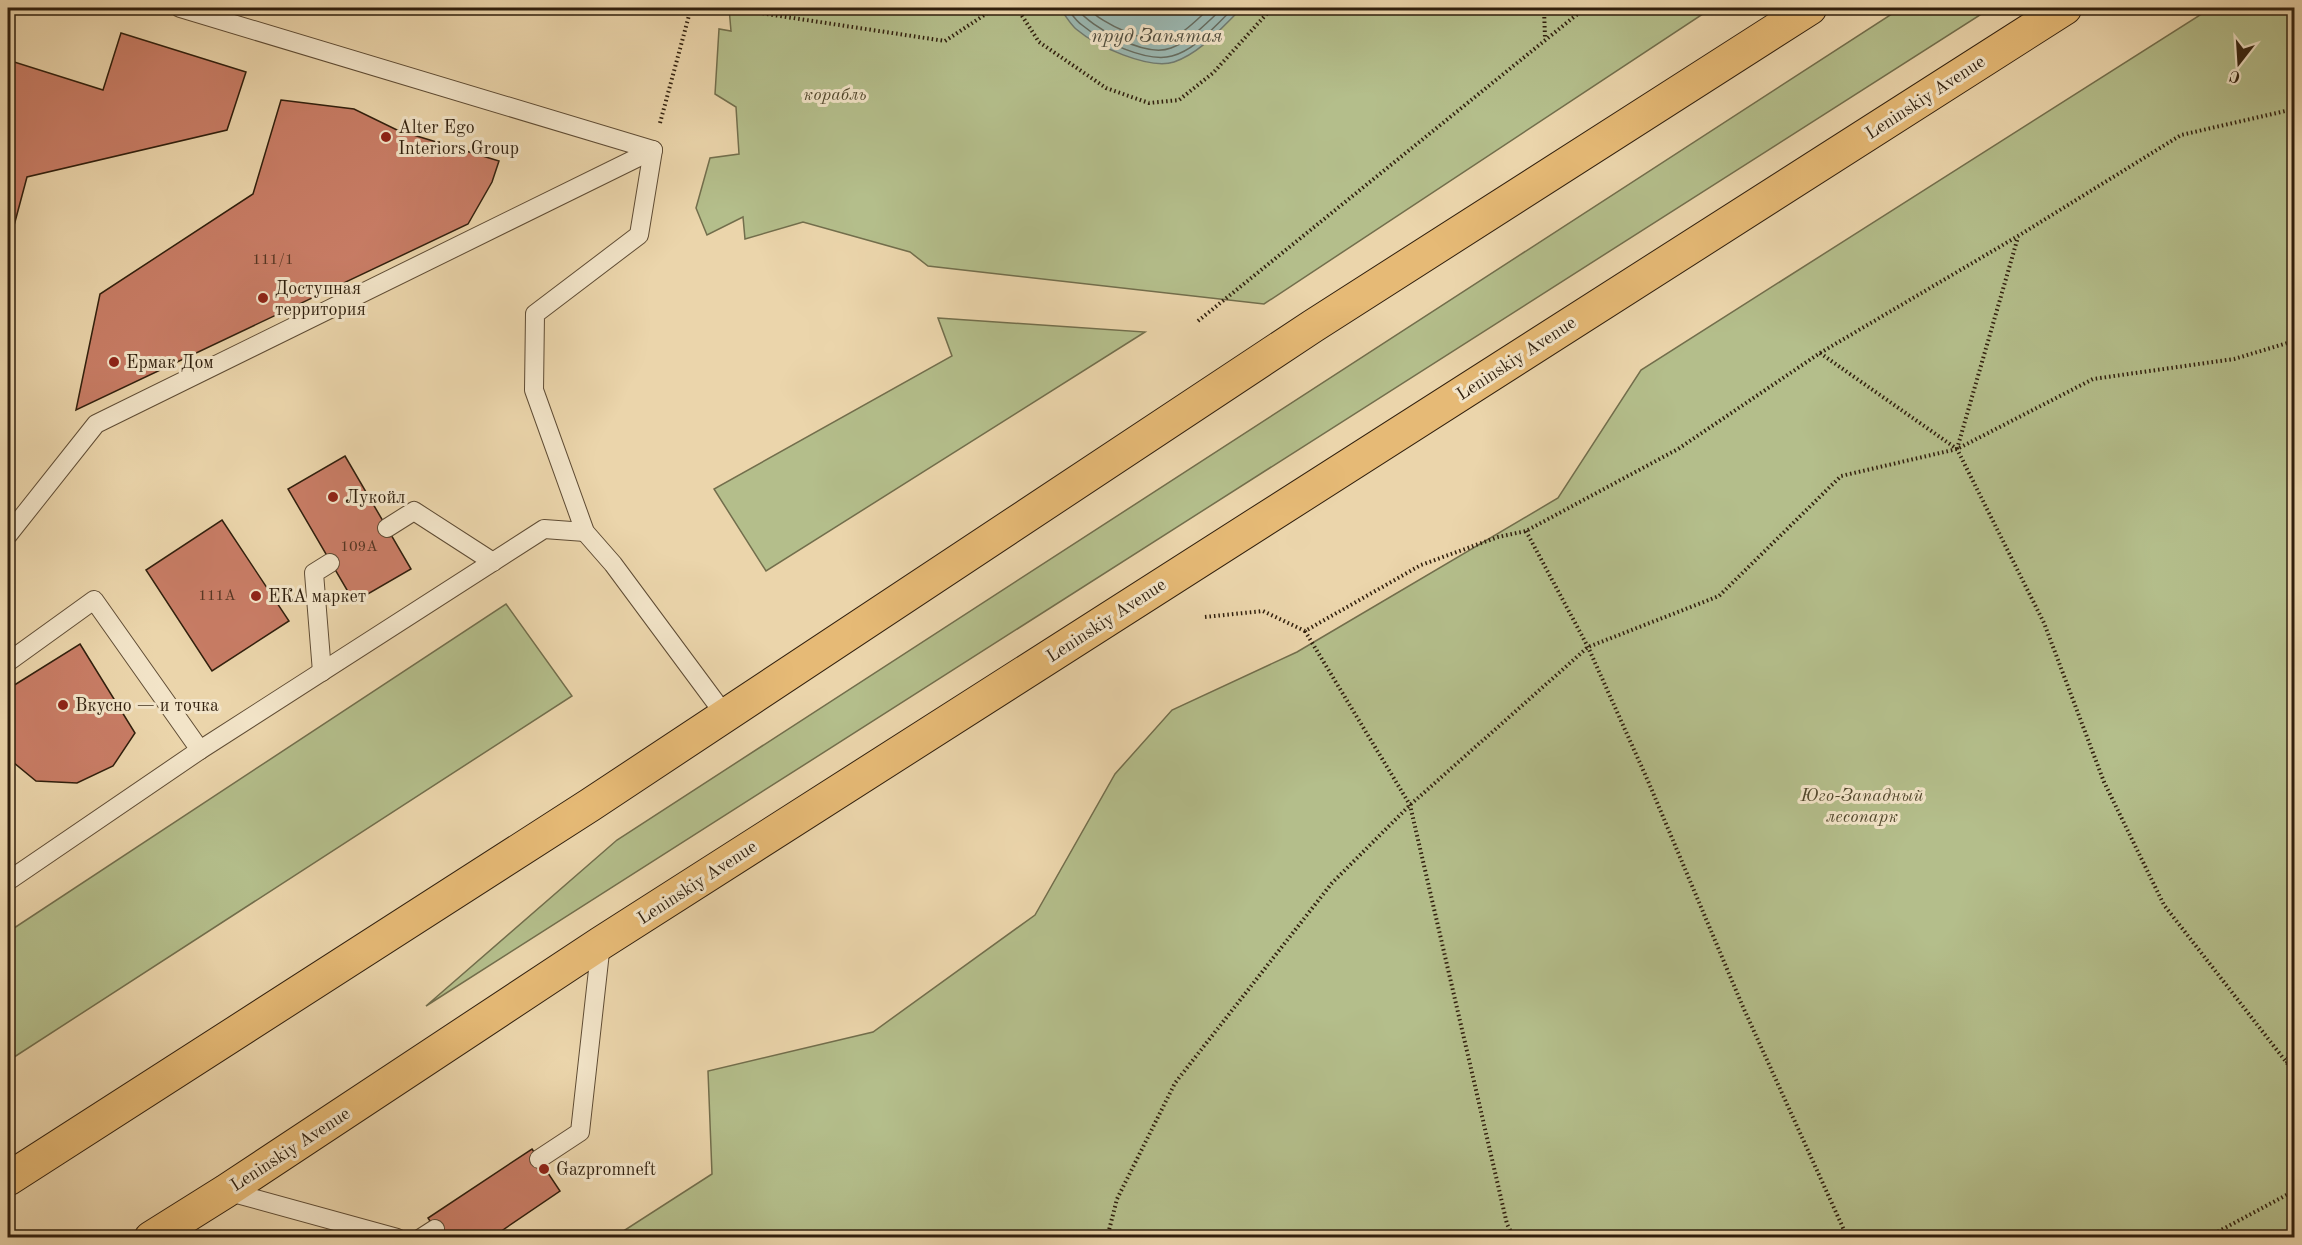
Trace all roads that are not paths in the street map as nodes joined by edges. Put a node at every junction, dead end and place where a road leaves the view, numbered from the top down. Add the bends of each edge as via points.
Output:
1 (180, 8) edge
2 (1810, 8) edge
3 (2065, 8) edge
4 (653, 150) junction
5 (387, 528) dead end
6 (585, 532) junction
7 (8, 535) edge
8 (493, 562) junction
9 (330, 563) dead end
10 (8, 662) edge
11 (322, 672) junction
12 (725, 715) junction
13 (200, 750) junction
14 (8, 881) edge
15 (601, 943) junction
16 (539, 1160) dead end
17 (8, 1179) edge
18 (226, 1191) junction
19 (151, 1238) edge
20 (397, 1238) edge

1 - 4 lane
2 - 12 main road via 1312,326
3 - 15 main road, Leninskiy Avenue
4 - 6 lane via 639,235 536,314 534,390
4 - 7 lane via 96,424
5 - 8 lane via 414,511
6 - 8 lane via 544,529
6 - 12 lane
8 - 11 lane
9 - 11 lane via 314,573
10 - 13 lane via 94,600
11 - 13 lane
12 - 17 main road
13 - 14 lane
15 - 16 lane via 580,1132
15 - 18 main road, Leninskiy Avenue
18 - 19 main road, Leninskiy Avenue
18 - 20 lane

